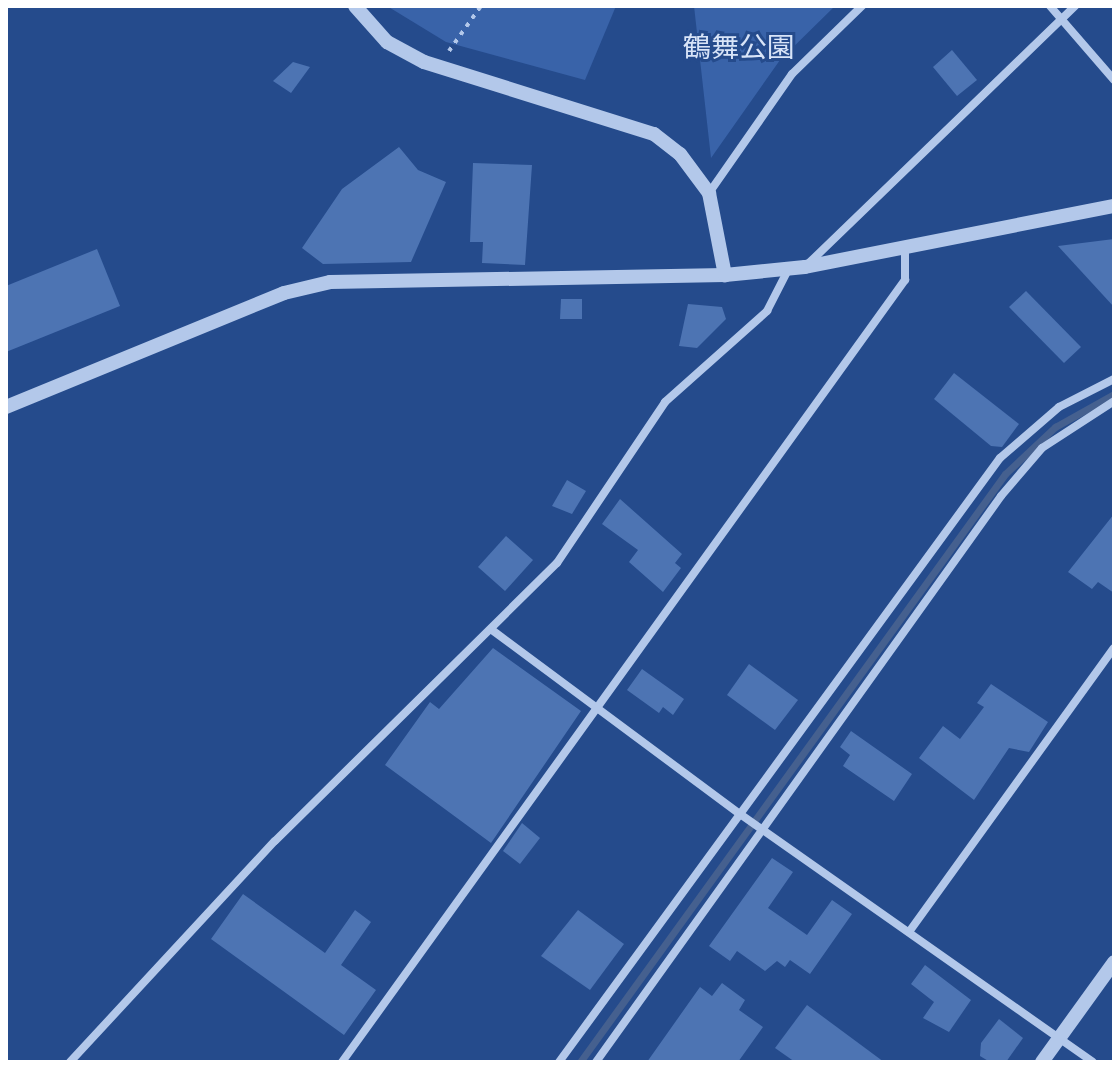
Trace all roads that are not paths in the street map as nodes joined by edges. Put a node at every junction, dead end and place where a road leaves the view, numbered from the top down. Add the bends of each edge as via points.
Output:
1 (355, 6) edge
2 (862, 6) edge
3 (1050, 6) edge
4 (1075, 6) edge
5 (1063, 22) junction
6 (1114, 80) edge
7 (709, 193) junction
8 (1114, 206) edge
9 (905, 247) junction
10 (805, 267) junction
11 (789, 268) junction
12 (725, 275) junction
13 (1114, 379) edge
14 (1114, 401) edge
15 (6, 407) edge
16 (492, 630) junction
17 (1114, 648) edge
18 (597, 709) junction
19 (740, 814) junction
20 (763, 830) junction
21 (909, 932) junction
22 (1114, 962) edge
23 (1060, 1038) junction
24 (70, 1062) edge
25 (342, 1062) edge
26 (559, 1062) edge
27 (596, 1062) edge
28 (1042, 1062) edge
29 (1093, 1062) edge

1 - 7 street via 387,42 439,66 654,134 680,154
2 - 7 street via 792,74
3 - 5 street
4 - 5 street
5 - 6 street
5 - 10 street
7 - 12 street
8 - 9 street
9 - 10 street
9 - 18 street via 905,280
10 - 11 street
11 - 12 street
11 - 16 street via 767,311 665,402 583,529
12 - 15 street via 374,277 330,282 284,293
13 - 19 street via 1059,407 1000,458
14 - 20 street via 1054,439 1010,483
16 - 18 street
16 - 24 street via 275,841
17 - 21 street
18 - 19 street
18 - 25 street
19 - 20 street
19 - 26 street
20 - 21 street
20 - 27 street
21 - 23 street
22 - 23 street
23 - 28 street
23 - 29 street

